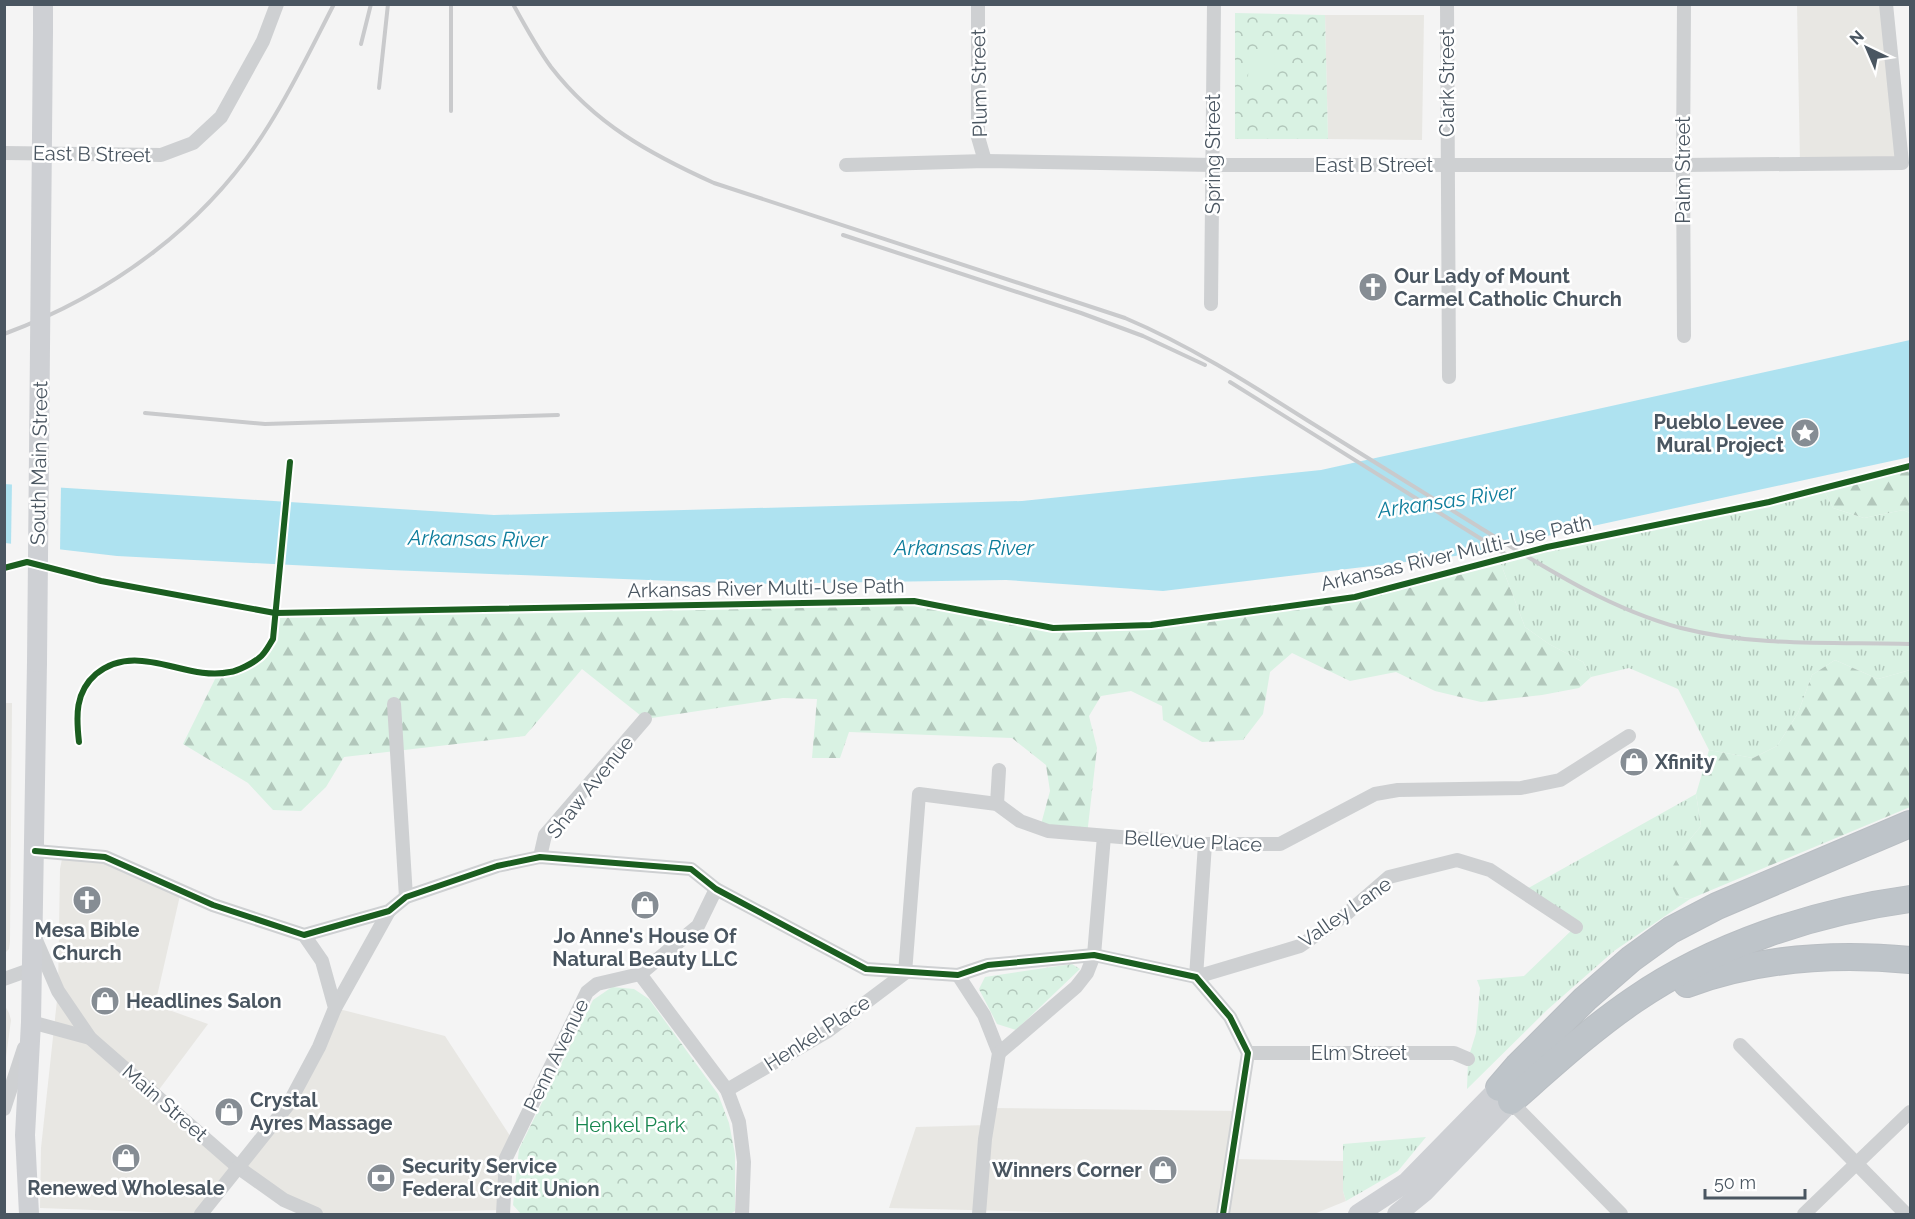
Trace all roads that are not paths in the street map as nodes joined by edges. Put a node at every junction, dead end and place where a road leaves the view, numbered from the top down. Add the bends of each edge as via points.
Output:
1 (43, 4) edge
2 (277, 4) edge
3 (978, 4) edge
4 (1214, 4) edge
5 (1447, 4) edge
6 (1684, 4) edge
7 (1886, 4) edge
8 (4, 153) edge
9 (985, 161) junction
10 (1447, 164) junction
11 (846, 165) dead end
12 (1213, 165) junction
13 (1683, 165) junction
14 (1211, 304) dead end
15 (1684, 336) dead end
16 (1449, 377) dead end
17 (394, 704) dead end
18 (645, 719) dead end
19 (1629, 736) dead end
20 (999, 770) dead end
21 (997, 804) junction
22 (1911, 824) edge
23 (1104, 837) junction
24 (1205, 844) junction
25 (35, 851) junction
26 (540, 857) junction
27 (1911, 882) edge
28 (716, 889) junction
29 (406, 897) junction
30 (1911, 899) edge
31 (389, 911) junction
32 (1576, 927) dead end
33 (33, 933) junction
34 (304, 935) junction
35 (1094, 955) junction
36 (1911, 960) edge
37 (32, 969) junction
38 (905, 973) junction
39 (640, 974) junction
40 (958, 975) junction
41 (1196, 977) junction
42 (4, 979) edge
43 (335, 1008) junction
44 (31, 1025) junction
45 (1587, 1034) junction
46 (90, 1038) junction
47 (1740, 1045) dead end
48 (999, 1053) junction
49 (1248, 1053) junction
50 (1468, 1059) dead end
51 (1518, 1066) junction
52 (727, 1090) junction
53 (1505, 1095) junction
54 (4, 1109) edge
55 (1911, 1112) edge
56 (1856, 1163) junction
57 (239, 1168) junction
58 (1424, 1192) junction
59 (1363, 1214) edge
60 (28, 1215) edge
61 (201, 1215) edge
62 (316, 1215) edge
63 (502, 1215) edge
64 (742, 1215) edge
65 (979, 1215) edge
66 (1223, 1215) edge
67 (1397, 1215) edge
68 (1416, 1215) edge
69 (1621, 1215) edge
70 (1804, 1215) edge
71 (1905, 1215) edge

1 - 25 street, South Main Street, bridge
2 - 8 street, East B Street via 263,41 221,117 193,143 161,155
3 - 9 street, Plum Street via 978,137
4 - 12 street, Spring Street
5 - 10 street, Clark Street
6 - 13 street, Palm Street
7 - 13 street, East B Street via 1902,163
9 - 11 street, East B Street
9 - 12 street, East B Street
10 - 12 street, East B Street
10 - 13 street, East B Street
10 - 16 street, Clark Street
12 - 14 street, Spring Street
13 - 15 street, Palm Street
17 - 29 street
18 - 26 street, Shaw Avenue via 546,835
19 - 24 street, Bellevue Place via 1560,780 1521,788 1398,790 1375,794 1280,844
20 - 21 street
21 - 23 street, Bellevue Place via 1020,821 1048,831
21 - 38 street, Bellevue Place via 919,794
22 - 51 highway via 1717,906 1671,930 1585,999
23 - 24 street, Bellevue Place
23 - 35 street
24 - 41 street
25 - 33 street, South Main Street
25 - 34 street via 105,857 213,905
26 - 28 street via 691,869
26 - 29 street via 497,866
27 - 51 highway via 1786,910 1718,936 1623,988
28 - 38 street via 866,969
28 - 39 street, Penn Avenue via 698,926
29 - 31 street
30 - 45 highway via 1827,915 1728,950 1635,999
31 - 34 street
31 - 43 street
32 - 41 street, Valley Lane via 1490,870 1457,860 1389,877 1344,916 1300,946
33 - 37 street, South Main Street
33 - 46 street, Main Street via 58,991
34 - 43 street via 322,961
35 - 40 street via 988,965
35 - 41 street
35 - 48 street via 1076,987
36 - 45 highway via 1789,960 1746,967 1682,986
37 - 42 street
37 - 44 street, South Main Street
38 - 40 street
38 - 52 street, Henkel Place via 828,1031
39 - 52 street
39 - 63 street, Penn Avenue via 597,984 587,992 506,1158
40 - 48 street via 984,1015
41 - 49 street via 1230,1017
43 - 57 street via 288,1105
44 - 46 street, Main Street
44 - 54 street, South Main Street
44 - 60 street, South Main Street via 25,1135
45 - 53 highway
46 - 57 street, Main Street
47 - 56 street
48 - 65 street via 985,1139
49 - 50 street, Elm Street via 1454,1053
49 - 66 street
51 - 53 highway
52 - 64 street via 739,1122 744,1162
53 - 58 street
53 - 59 street via 1407,1182
53 - 69 street
55 - 56 street
56 - 70 street
56 - 71 street
57 - 61 street
57 - 62 street, Main Street via 284,1200
58 - 67 street
58 - 68 street

